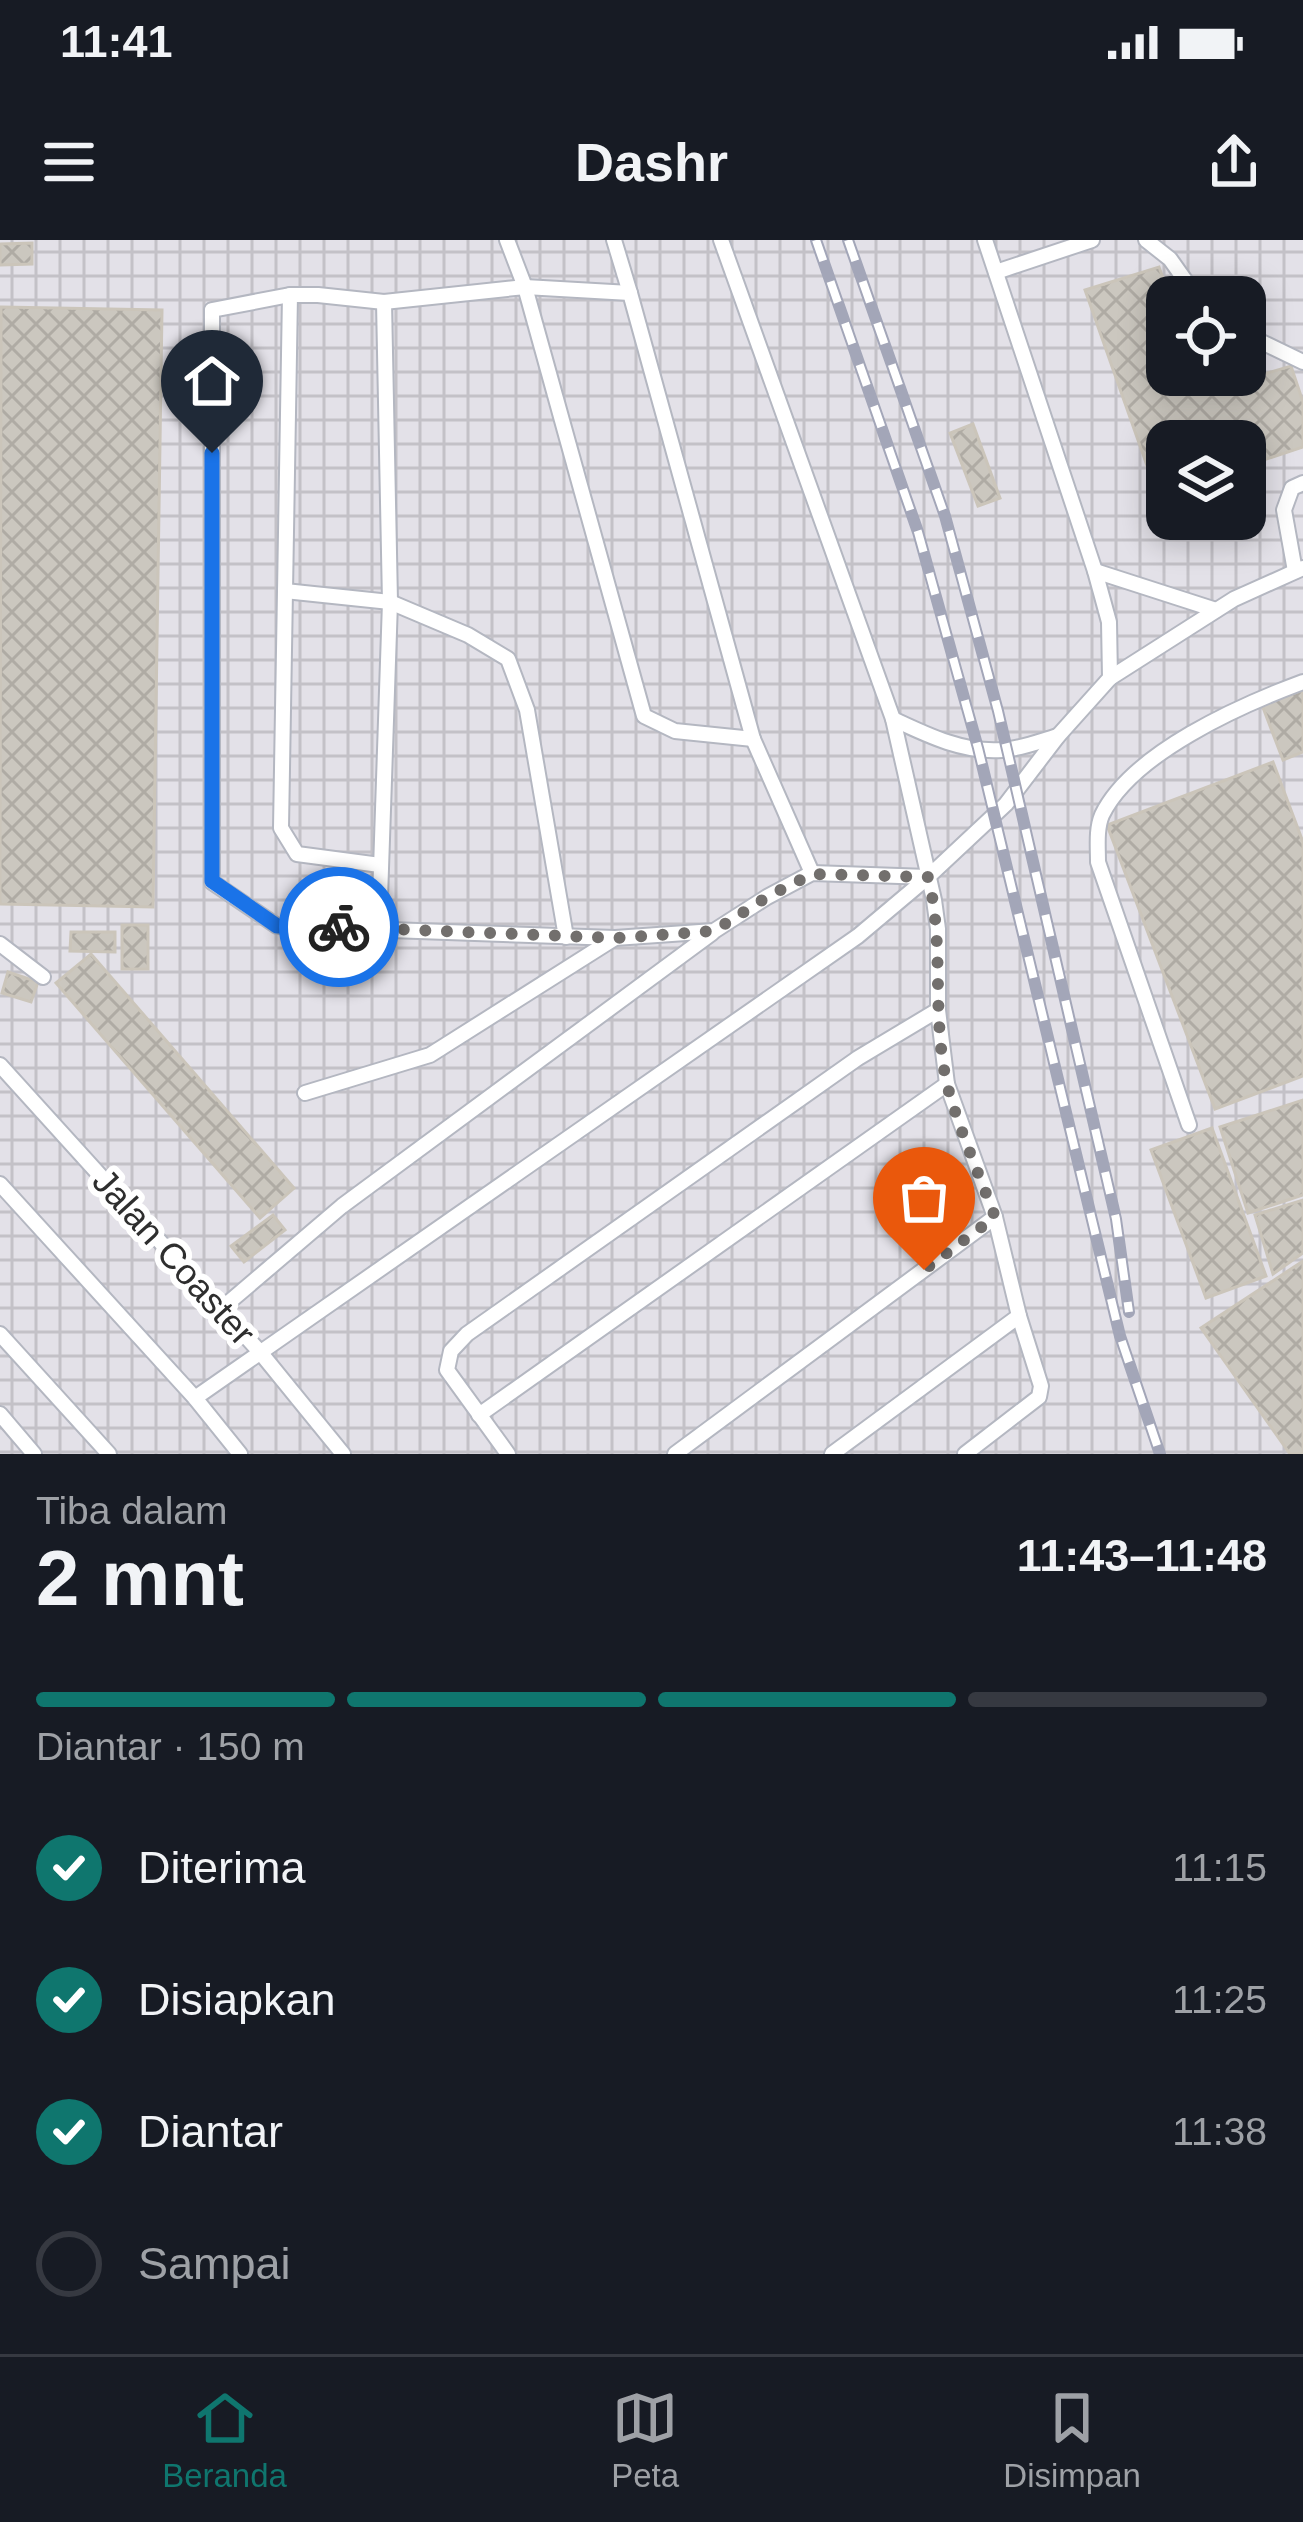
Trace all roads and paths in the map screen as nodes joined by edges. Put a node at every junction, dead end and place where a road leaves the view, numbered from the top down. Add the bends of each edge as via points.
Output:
1 (507, 240) edge
2 (614, 240) edge
3 (721, 240) edge
4 (985, 240) edge
5 (1092, 240) edge
6 (1146, 240) edge
7 (996, 272) junction
8 (1182, 276) edge
9 (525, 287) junction
10 (630, 293) junction
11 (290, 295) junction
12 (384, 302) junction
13 (1266, 344) edge
14 (1303, 362) edge
15 (1303, 483) edge
16 (1299, 570) edge
17 (1095, 572) junction
18 (285, 591) junction
19 (390, 602) junction
20 (1216, 610) junction
21 (1110, 678) junction
22 (1303, 682) edge
23 (893, 719) junction
24 (1058, 736) junction
25 (753, 739) junction
26 (380, 865) junction
27 (812, 874) junction
28 (928, 877) junction
29 (379, 928) junction
30 (714, 931) junction
31 (566, 937) junction
32 (616, 938) junction
33 (0, 944) edge
34 (43, 977) dead end
35 (938, 1010) junction
36 (0, 1065) edge
37 (947, 1084) junction
38 (305, 1093) dead end
39 (1189, 1125) dead end
40 (0, 1184) edge
41 (995, 1217) junction
42 (221, 1309) junction
43 (1019, 1316) junction
44 (0, 1334) edge
45 (260, 1352) junction
46 (195, 1398) junction
47 (0, 1414) edge
48 (479, 1415) junction
49 (34, 1454) edge
50 (110, 1454) edge
51 (240, 1454) edge
52 (343, 1454) edge
53 (508, 1454) edge
54 (675, 1454) edge
55 (832, 1454) edge
56 (965, 1454) edge

1 - 9 lane
2 - 10 lane
3 - 23 lane
4 - 7 lane
5 - 7 lane
6 - 8 lane
7 - 17 lane
9 - 10 lane
9 - 12 lane
9 - 25 lane via 644,716 675,731
10 - 25 lane
11 - 12 lane
11 - 18 lane
11 - 29 lane via 212,310 212,881 277,926
12 - 19 lane
13 - 14 lane
15 - 16 lane via 1292,488 1284,510
16 - 20 lane
17 - 20 lane
17 - 21 lane via 1109,622
18 - 19 lane
18 - 26 lane via 280,829 298,854
19 - 26 lane
19 - 31 lane via 508,659 527,710
20 - 21 lane
21 - 24 lane
22 - 39 lane via 1241,706 1159,754 1102,816 1097,862
23 - 24 lane via 936,740 992,750
23 - 28 lane
24 - 28 lane via 1006,804
25 - 27 lane
26 - 29 lane
27 - 28 lane
27 - 30 lane
28 - 35 lane via 938,929
28 - 45 lane via 858,936
29 - 31 lane
30 - 32 lane
30 - 42 lane via 342,1206
31 - 32 lane
32 - 38 lane via 430,1054
33 - 34 lane
35 - 37 lane
35 - 48 lane via 467,1334 447,1370
36 - 42 lane, Jalan Coaster
37 - 41 lane
37 - 48 lane
40 - 46 lane
41 - 43 lane
41 - 54 lane
42 - 45 lane, Jalan Coaster
43 - 55 lane
43 - 56 lane via 1039,1396
44 - 50 lane
45 - 46 lane
45 - 52 lane, Jalan Coaster
46 - 51 lane
47 - 49 lane
48 - 53 lane

